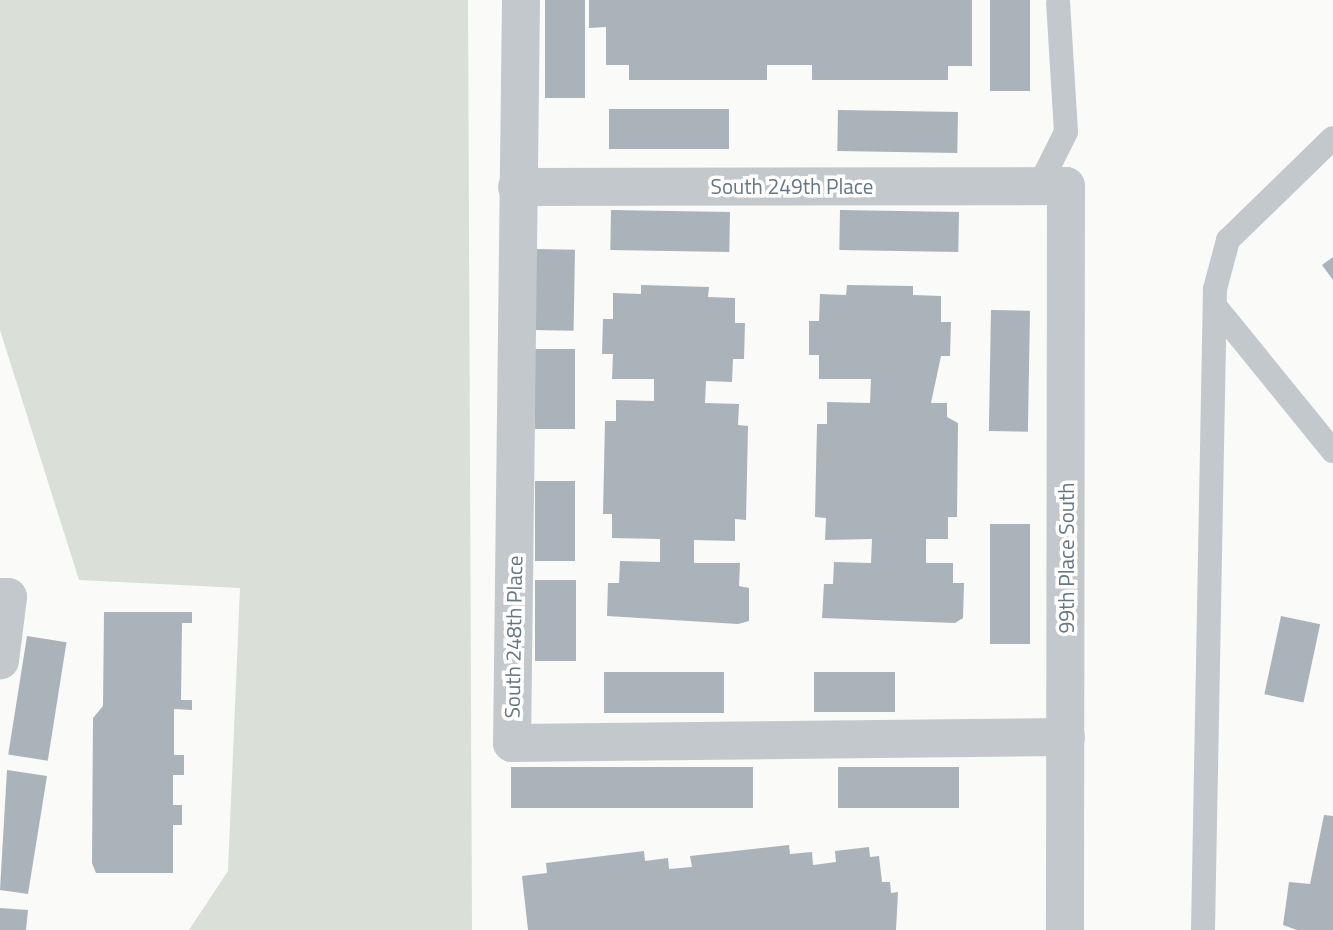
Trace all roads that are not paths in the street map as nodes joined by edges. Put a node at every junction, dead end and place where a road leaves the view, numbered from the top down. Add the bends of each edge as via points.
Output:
1 (521, 0) edge
2 (1058, 4) dead end
3 (1333, 138) edge
4 (1053, 186) junction
5 (517, 187) junction
6 (1215, 306) junction
7 (1333, 451) edge
8 (0, 597) edge
9 (0, 660) edge
10 (1066, 737) junction
11 (1065, 930) edge
12 (1203, 930) edge

1 - 5 street
2 - 4 lane via 1066,132
3 - 6 lane via 1228,240
4 - 5 street, South 249th Place
4 - 10 street, 99th Place South
5 - 10 street, South 248th Place via 512,743
6 - 7 lane
6 - 12 lane
8 - 9 street via 8,597
10 - 11 street, 99th Place South

